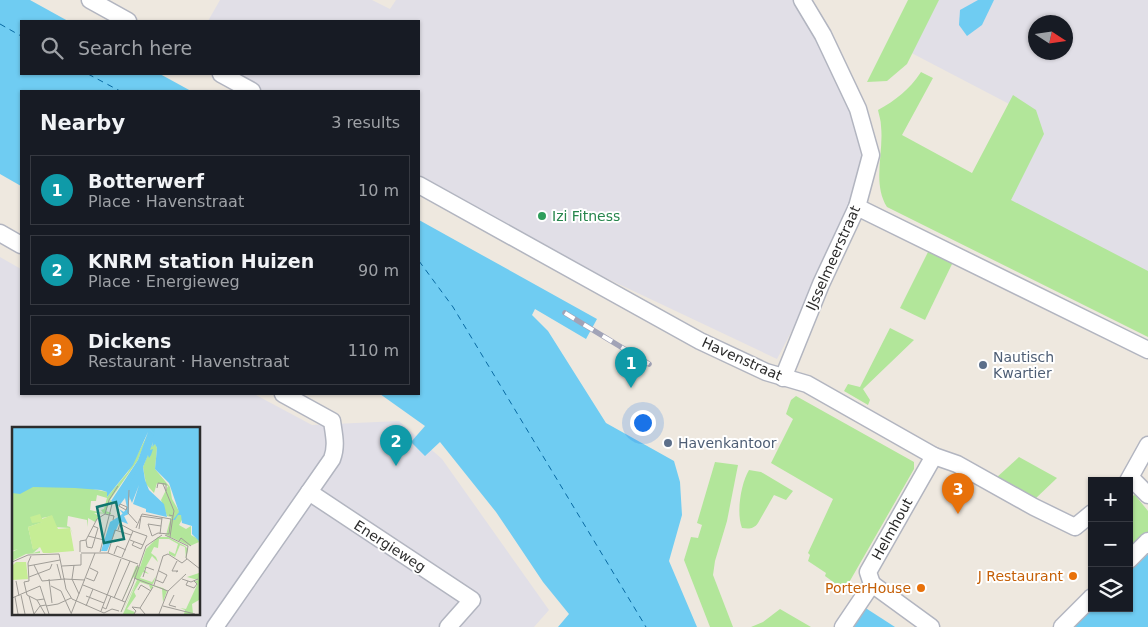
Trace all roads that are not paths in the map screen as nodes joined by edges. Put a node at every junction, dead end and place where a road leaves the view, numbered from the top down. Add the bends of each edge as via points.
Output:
1 (90, 0) edge
2 (802, 0) edge
3 (126, 20) edge
4 (223, 75) edge
5 (250, 90) edge
6 (420, 186) edge
7 (857, 206) junction
8 (0, 233) edge
9 (20, 244) edge
10 (1148, 350) edge
11 (782, 378) junction
12 (286, 395) edge
13 (1148, 445) edge
14 (934, 456) junction
15 (1132, 477) edge
16 (1133, 482) edge
17 (309, 492) junction
18 (1148, 495) edge
19 (1088, 516) edge
20 (1148, 541) edge
21 (1133, 556) edge
22 (872, 584) junction
23 (1088, 601) edge
24 (215, 627) edge
25 (448, 627) edge
26 (843, 627) edge
27 (932, 627) edge
28 (1062, 627) edge

1 - 3 street
2 - 7 street, IJsselmeerstraat via 823,35 858,109 871,155
4 - 5 street
6 - 11 street, Havenstraat via 700,340
7 - 10 street
7 - 11 street, IJsselmeerstraat
8 - 9 street
11 - 14 street, Havenstraat via 807,384
12 - 17 street via 332,421 335,451
13 - 15 street
14 - 19 street, Havenstraat via 957,464 1075,527
14 - 22 street, Helmhout via 868,572
16 - 18 street
17 - 24 street
17 - 25 street, Energieweg via 472,600
20 - 21 street
22 - 26 street, Helmhout
22 - 27 street
23 - 28 street

